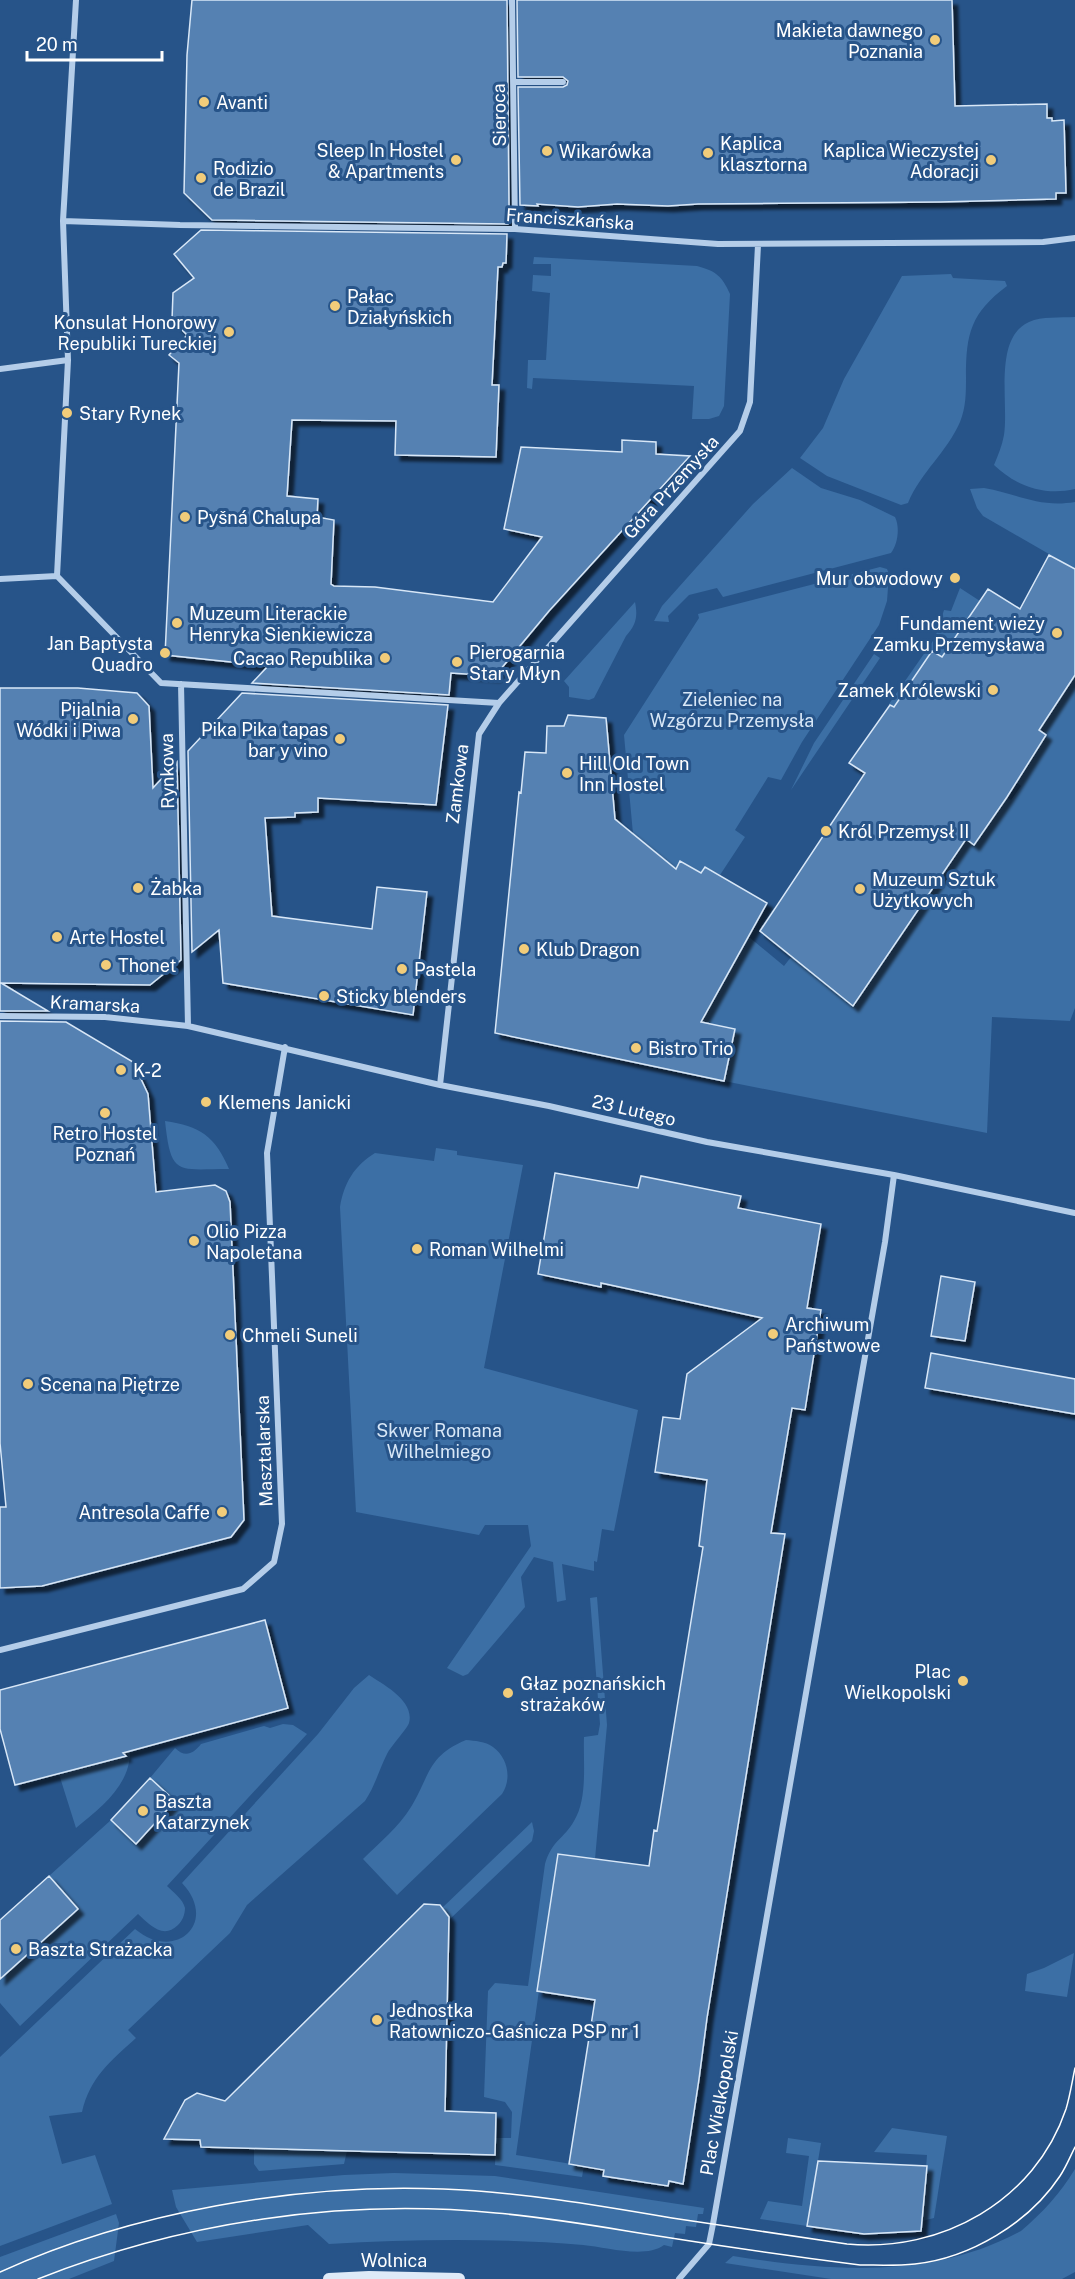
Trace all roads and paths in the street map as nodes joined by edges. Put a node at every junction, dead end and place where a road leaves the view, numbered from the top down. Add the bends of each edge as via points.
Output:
1 (75, 0) edge
2 (512, 0) edge
3 (514, 82) junction
4 (563, 82) dead end
5 (63, 221) junction
6 (515, 229) junction
7 (1075, 238) edge
8 (758, 245) junction
9 (68, 360) junction
10 (0, 369) edge
11 (57, 576) junction
12 (0, 579) edge
13 (181, 684) junction
14 (500, 703) junction
15 (0, 1016) edge
16 (188, 1026) junction
17 (285, 1047) junction
18 (440, 1085) junction
19 (894, 1175) junction
20 (1075, 1214) edge
21 (0, 1650) edge
22 (329, 2279) edge
23 (459, 2279) edge
24 (679, 2279) edge

1 - 5 street
2 - 3 street, Sieroca
3 - 4 street
3 - 6 street, Sieroca
5 - 6 street, Franciszkańska
5 - 9 street
6 - 8 street, Franciszkańska
7 - 8 street, Franciszkańska via 1042,242
8 - 14 street, Góra Przemysła via 750,402 740,431
9 - 10 street
9 - 11 street
11 - 12 street
11 - 13 street via 161,683
13 - 14 street
13 - 16 street, Rynkowa
14 - 18 street, Zamkowa via 479,734
15 - 16 street, Kramarska via 105,1017
16 - 17 street, 23 Lutego
17 - 18 street, 23 Lutego
17 - 21 street, Masztalarska via 267,1153 282,1524 274,1562 243,1589
18 - 19 street, 23 Lutego via 707,1142
19 - 20 street, 23 Lutego
19 - 24 street, Plac Wielkopolski via 710,2244
22 - 23 street, Wolnica

